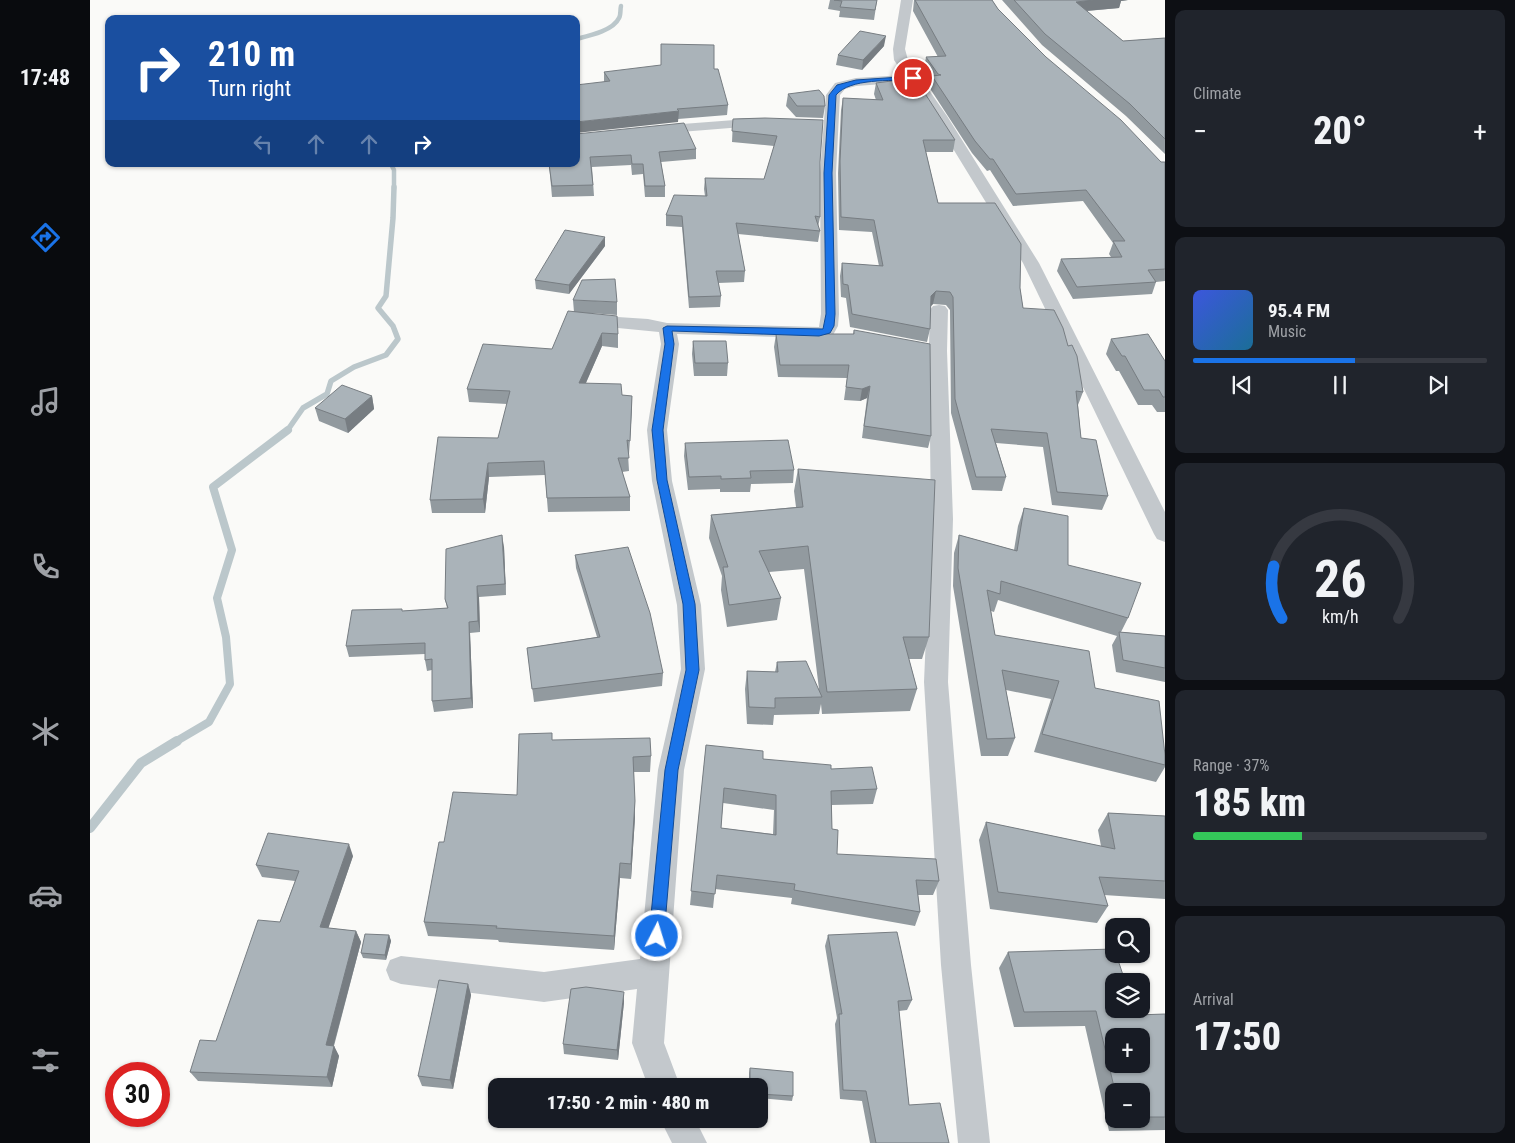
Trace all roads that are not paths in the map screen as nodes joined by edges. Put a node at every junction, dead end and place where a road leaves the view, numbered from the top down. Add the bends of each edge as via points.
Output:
1 (907, 0) edge
2 (913, 78) junction
3 (778, 123) edge
4 (814, 124) edge
5 (832, 125) junction
6 (644, 131) edge
7 (940, 310) dead end
8 (576, 319) edge
9 (667, 328) junction
10 (827, 331) junction
11 (845, 334) edge
12 (910, 346) edge
13 (938, 350) junction
14 (1165, 534) edge
15 (401, 970) dead end
16 (654, 972) junction
17 (661, 1078) edge
18 (682, 1128) edge
19 (691, 1143) edge
20 (974, 1143) edge

1 - 2 street via 899,49 901,60
2 - 5 street via 840,86 833,95
2 - 14 street via 1031,262
3 - 6 street
4 - 5 street
5 - 10 street via 828,173 830,326
7 - 13 street
8 - 9 street
9 - 10 street
9 - 16 street via 670,344 658,430 662,480 689,604 693,670 671,770
10 - 11 street
12 - 13 street
13 - 20 street via 942,519 936,682 956,965
15 - 16 street via 544,987
16 - 17 street via 648,1043
18 - 19 street

